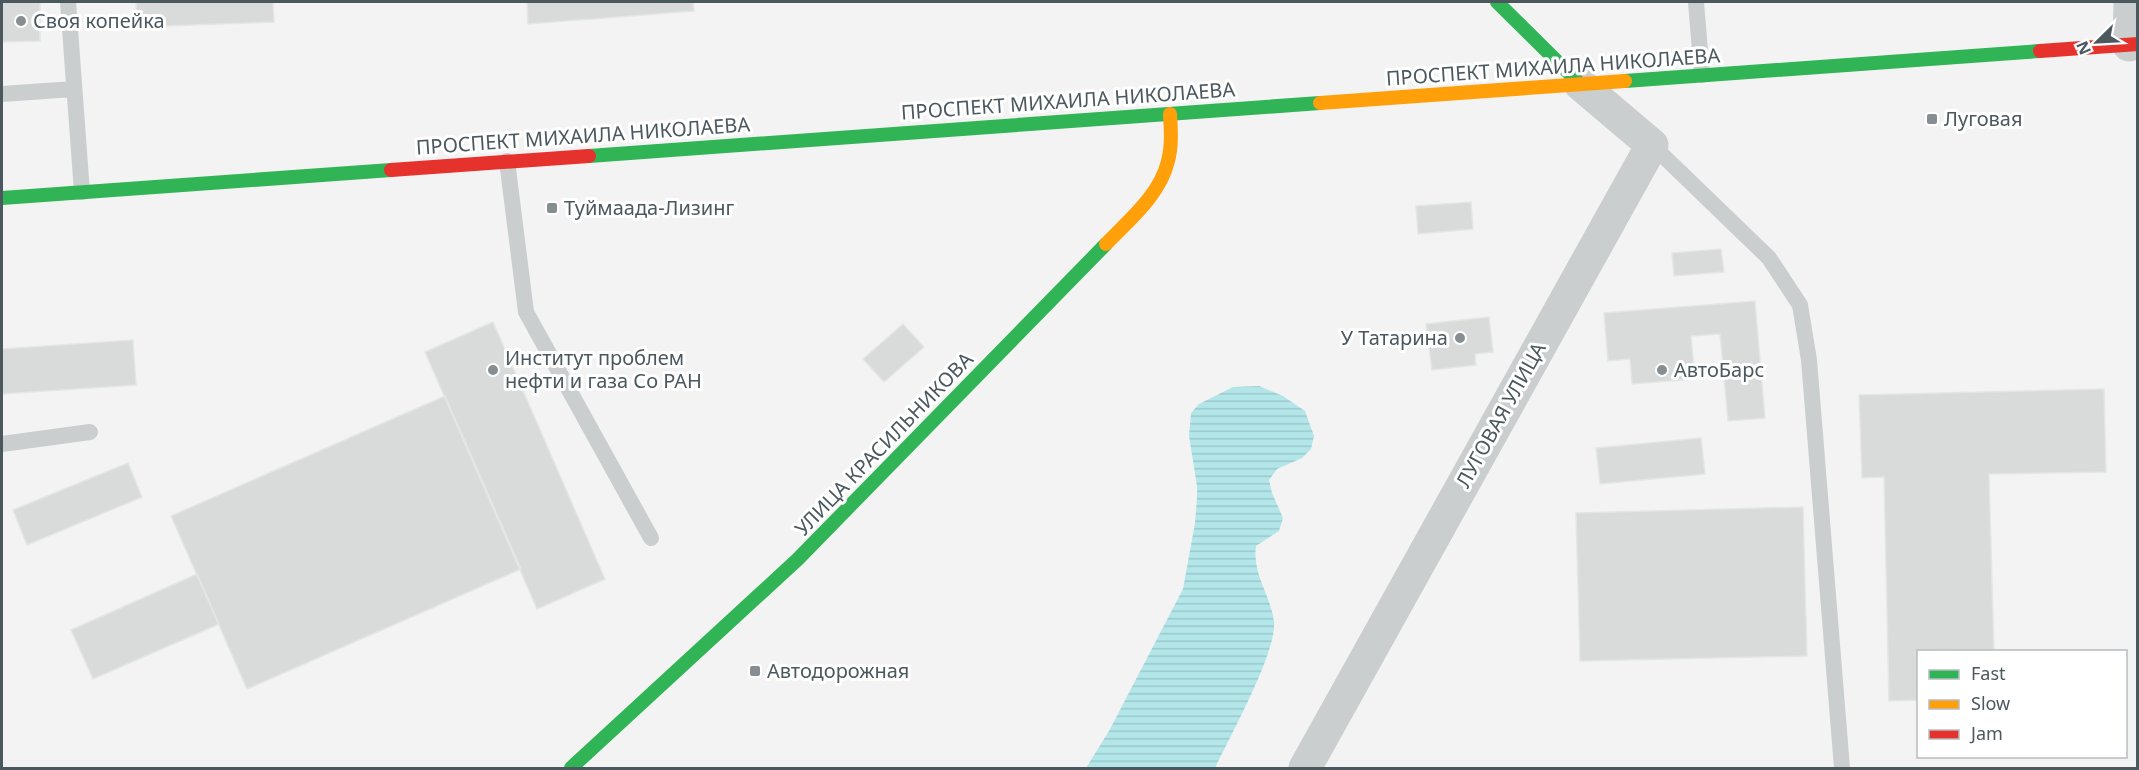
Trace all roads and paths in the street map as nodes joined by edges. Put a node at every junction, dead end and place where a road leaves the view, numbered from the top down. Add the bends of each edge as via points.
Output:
1 (68, 2) edge
2 (1497, 2) edge
3 (1696, 2) edge
4 (2130, 2) edge
5 (2133, 45) edge
6 (1702, 75) junction
7 (1580, 84) junction
8 (74, 89) junction
9 (2, 94) edge
10 (1170, 114) junction
11 (1652, 145) junction
12 (507, 161) junction
13 (82, 192) junction
14 (2, 198) edge
15 (90, 432) dead end
16 (2, 444) edge
17 (651, 538) dead end
18 (571, 768) edge
19 (1305, 768) edge
20 (1842, 768) edge

1 - 8 lane
2 - 7 main road
3 - 6 lane
4 - 5 street
5 - 6 main road, ПРОСПЕКТ МИХАИЛА НИКОЛАЕВА
6 - 7 main road, ПРОСПЕКТ МИХАИЛА НИКОЛАЕВА
7 - 10 main road, ПРОСПЕКТ МИХАИЛА НИКОЛАЕВА
7 - 11 street
8 - 9 lane
8 - 13 lane
10 - 12 main road, ПРОСПЕКТ МИХАИЛА НИКОЛАЕВА
10 - 18 main road, УЛИЦА КРАСИЛЬНИКОВА via 1172,146 1167,170 1152,195 798,559
11 - 19 street, ЛУГОВАЯ УЛИЦА
11 - 20 lane via 1769,258 1800,305 1809,360
12 - 13 main road, ПРОСПЕКТ МИХАИЛА НИКОЛАЕВА
12 - 17 lane via 526,312
13 - 14 main road, ПРОСПЕКТ МИХАИЛА НИКОЛАЕВА
15 - 16 lane

